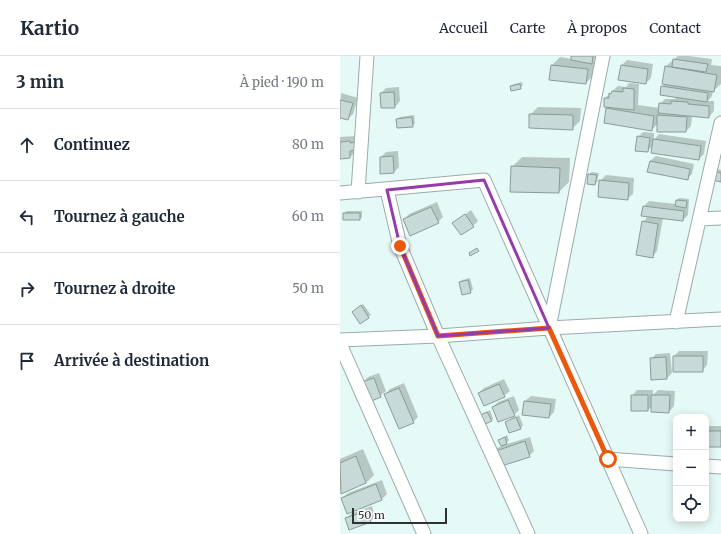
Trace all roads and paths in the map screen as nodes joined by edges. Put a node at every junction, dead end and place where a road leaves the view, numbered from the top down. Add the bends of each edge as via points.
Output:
1 (366, 56) edge
2 (603, 56) edge
3 (721, 123) edge
4 (387, 190) junction
5 (358, 192) junction
6 (340, 194) edge
7 (721, 218) edge
8 (700, 219) junction
9 (721, 320) edge
10 (676, 322) junction
11 (549, 328) junction
12 (438, 336) junction
13 (340, 340) edge
14 (340, 344) edge
15 (608, 459) junction
16 (673, 464) edge
17 (709, 466) edge
18 (721, 467) edge
19 (424, 534) edge
20 (528, 534) edge
21 (641, 534) edge

1 - 5 street
2 - 11 street
3 - 8 street
4 - 5 street
4 - 11 street via 484,180
4 - 12 street via 400,246
5 - 6 street
7 - 8 street
8 - 10 street
9 - 10 street
10 - 11 street
11 - 12 street
11 - 15 street
12 - 13 street
12 - 20 street
14 - 19 street
15 - 16 street
15 - 21 street
17 - 18 street

